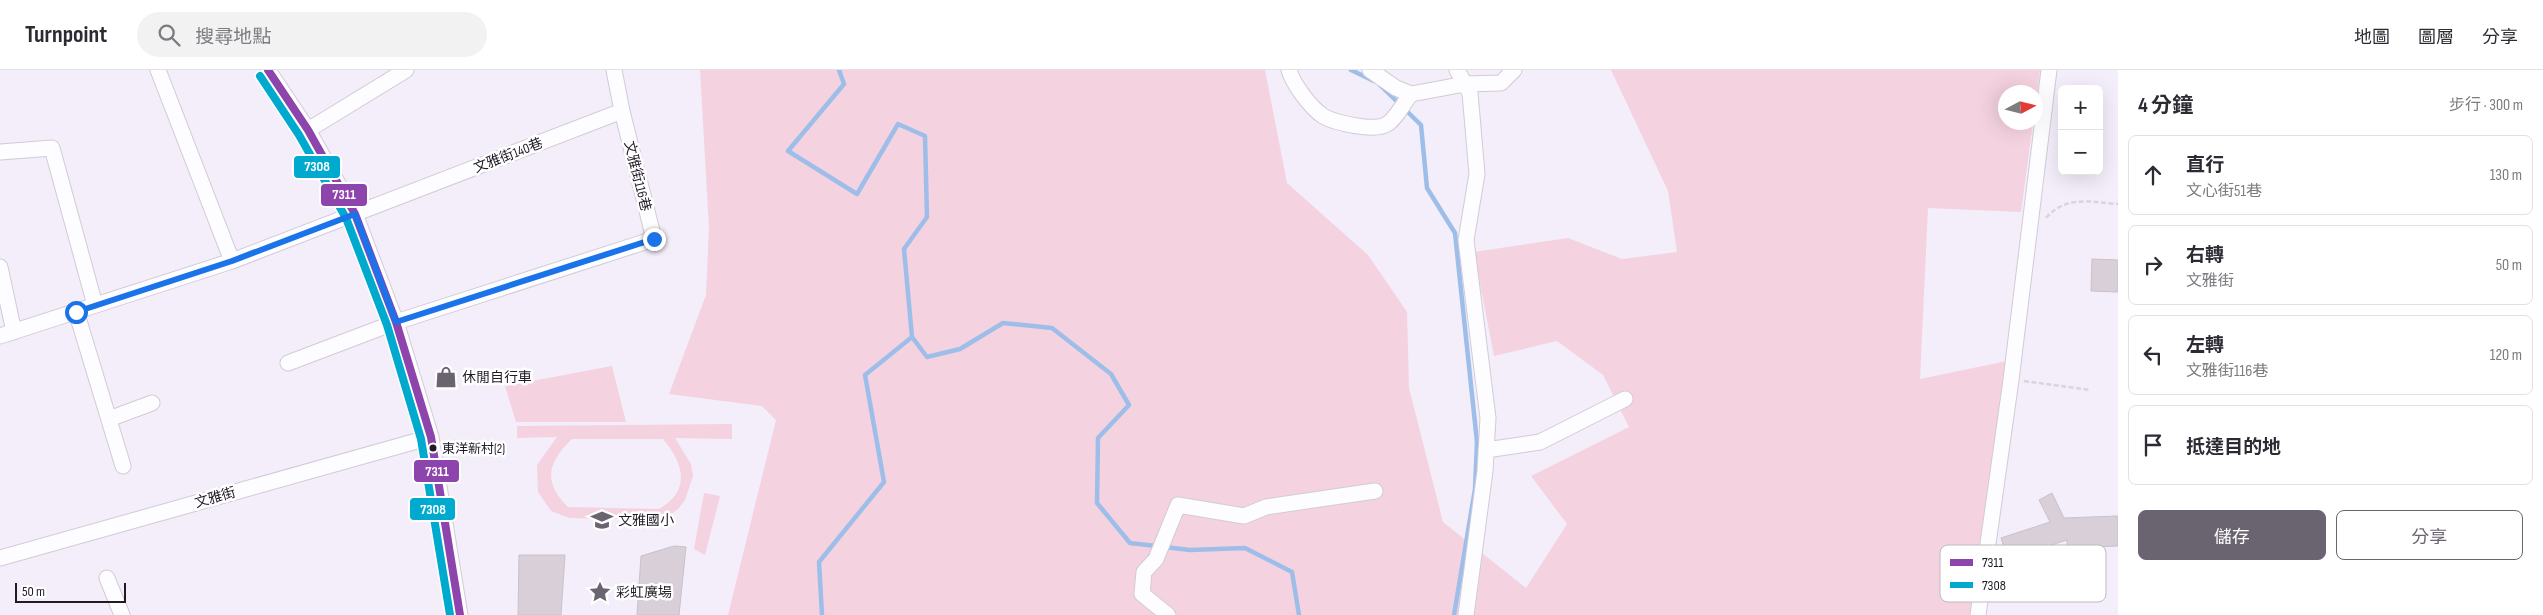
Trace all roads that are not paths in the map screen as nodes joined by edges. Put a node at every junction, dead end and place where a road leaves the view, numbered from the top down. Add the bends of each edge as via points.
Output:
1 (158, 70) edge
2 (268, 70) edge
3 (406, 70) edge
4 (614, 70) edge
5 (1289, 70) edge
6 (1370, 70) edge
7 (1457, 70) edge
8 (1514, 70) edge
9 (2049, 70) edge
10 (1465, 84) junction
11 (1404, 102) junction
12 (622, 111) junction
13 (308, 130) junction
14 (0, 152) edge
15 (355, 214) junction
16 (232, 261) junction
17 (0, 267) edge
18 (95, 306) junction
19 (76, 312) junction
20 (396, 322) junction
21 (7, 334) edge
22 (288, 363) dead end
23 (1625, 400) dead end
24 (152, 403) dead end
25 (108, 419) junction
26 (431, 437) junction
27 (1486, 450) junction
28 (123, 466) dead end
29 (1375, 491) dead end
30 (1988, 545) edge
31 (0, 558) edge
32 (107, 578) dead end
33 (1980, 602) edge
34 (122, 615) edge
35 (460, 615) edge
36 (1168, 615) edge
37 (1466, 615) edge
38 (1978, 615) edge

1 - 16 street
2 - 13 street
3 - 13 street
4 - 12 street
5 - 11 street via 1293,84 1323,116 1356,126 1375,128 1387,124
6 - 11 street via 1396,88
7 - 10 street
8 - 10 street via 1501,82
9 - 30 street
10 - 11 street
10 - 27 street via 1470,93 1477,174 1466,240 1488,418
12 - 15 street, 文雅街140巷
12 - 20 street, 文雅街116巷 via 654,239
13 - 15 street
14 - 18 street via 52,148
15 - 16 street, 文雅街140巷
15 - 20 street
16 - 18 street, 文雅街140巷
17 - 21 street
18 - 19 street, 文雅街140巷
19 - 21 street, 文雅街140巷
19 - 25 street
20 - 22 street
20 - 26 street
23 - 27 street via 1540,442
24 - 25 street
25 - 28 street
26 - 31 street, 文雅街
26 - 35 street
27 - 37 street
29 - 36 street via 1266,507 1244,516 1178,505 1161,547 1144,572 1142,594
32 - 34 street
33 - 38 street

